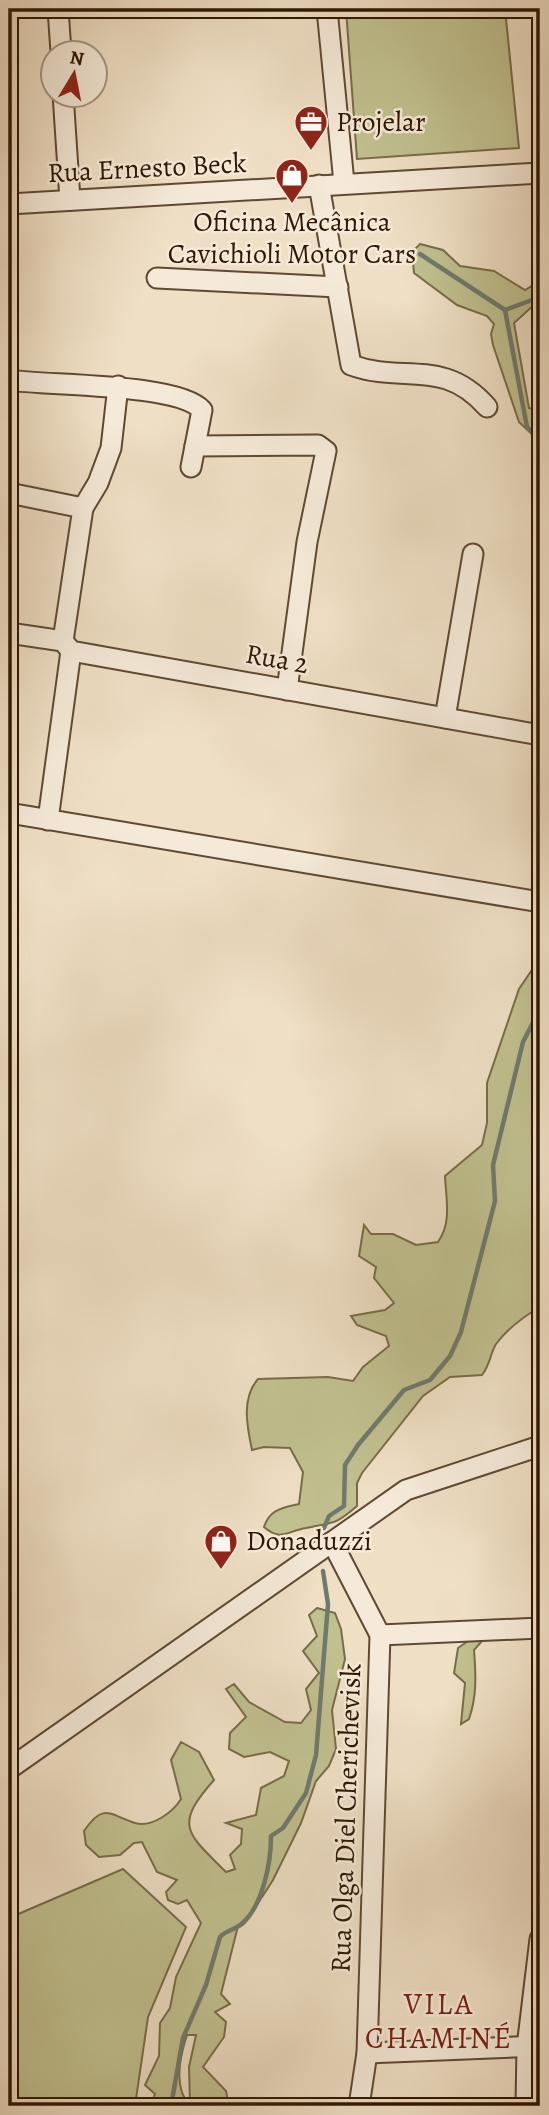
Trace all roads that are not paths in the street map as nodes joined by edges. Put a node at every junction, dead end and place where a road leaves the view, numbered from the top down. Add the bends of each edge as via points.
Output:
1 (58, 9) edge
2 (327, 9) edge
3 (60, 38) edge
4 (64, 108) edge
5 (540, 173) edge
6 (344, 183) junction
7 (319, 185) junction
8 (70, 200) junction
9 (9, 204) edge
10 (157, 278) dead end
11 (338, 287) junction
12 (9, 380) edge
13 (118, 386) junction
14 (487, 407) dead end
15 (195, 446) junction
16 (191, 467) dead end
17 (9, 493) edge
18 (83, 508) junction
19 (473, 554) dead end
20 (9, 633) edge
21 (67, 646) junction
22 (287, 690) junction
23 (445, 718) junction
24 (540, 735) edge
25 (9, 813) edge
26 (48, 820) junction
27 (540, 902) edge
28 (540, 1446) edge
29 (332, 1542) junction
30 (540, 1628) edge
31 (380, 1634) junction
32 (9, 1769) edge
33 (540, 1939) edge
34 (534, 2046) edge
35 (367, 2053) junction
36 (359, 2106) edge
37 (526, 2106) edge

1 - 3 street
2 - 6 street
4 - 8 street
5 - 6 street, Rua Ernesto Beck
6 - 7 street, Rua Ernesto Beck
7 - 8 street, Rua Ernesto Beck
7 - 11 street
8 - 9 street, Rua Ernesto Beck
10 - 11 street
11 - 14 street via 351,365 449,379 470,390
12 - 13 street
13 - 15 street via 198,406 202,410
13 - 18 street via 111,448
15 - 16 street
15 - 22 street via 318,445 326,451 307,542
17 - 18 street
18 - 21 street
19 - 23 street
20 - 21 street, Rua 2
21 - 22 street, Rua 2
21 - 26 street
22 - 23 street, Rua 2
23 - 24 street, Rua 2
25 - 26 street
26 - 27 street
28 - 29 street via 406,1490
29 - 31 street, Rua Olga Diel Cherichevisk
29 - 32 street
30 - 31 street
31 - 35 street, Rua Olga Diel Cherichevisk
33 - 34 street
34 - 35 street
34 - 37 street
35 - 36 street, Rua Olga Diel Cherichevisk

